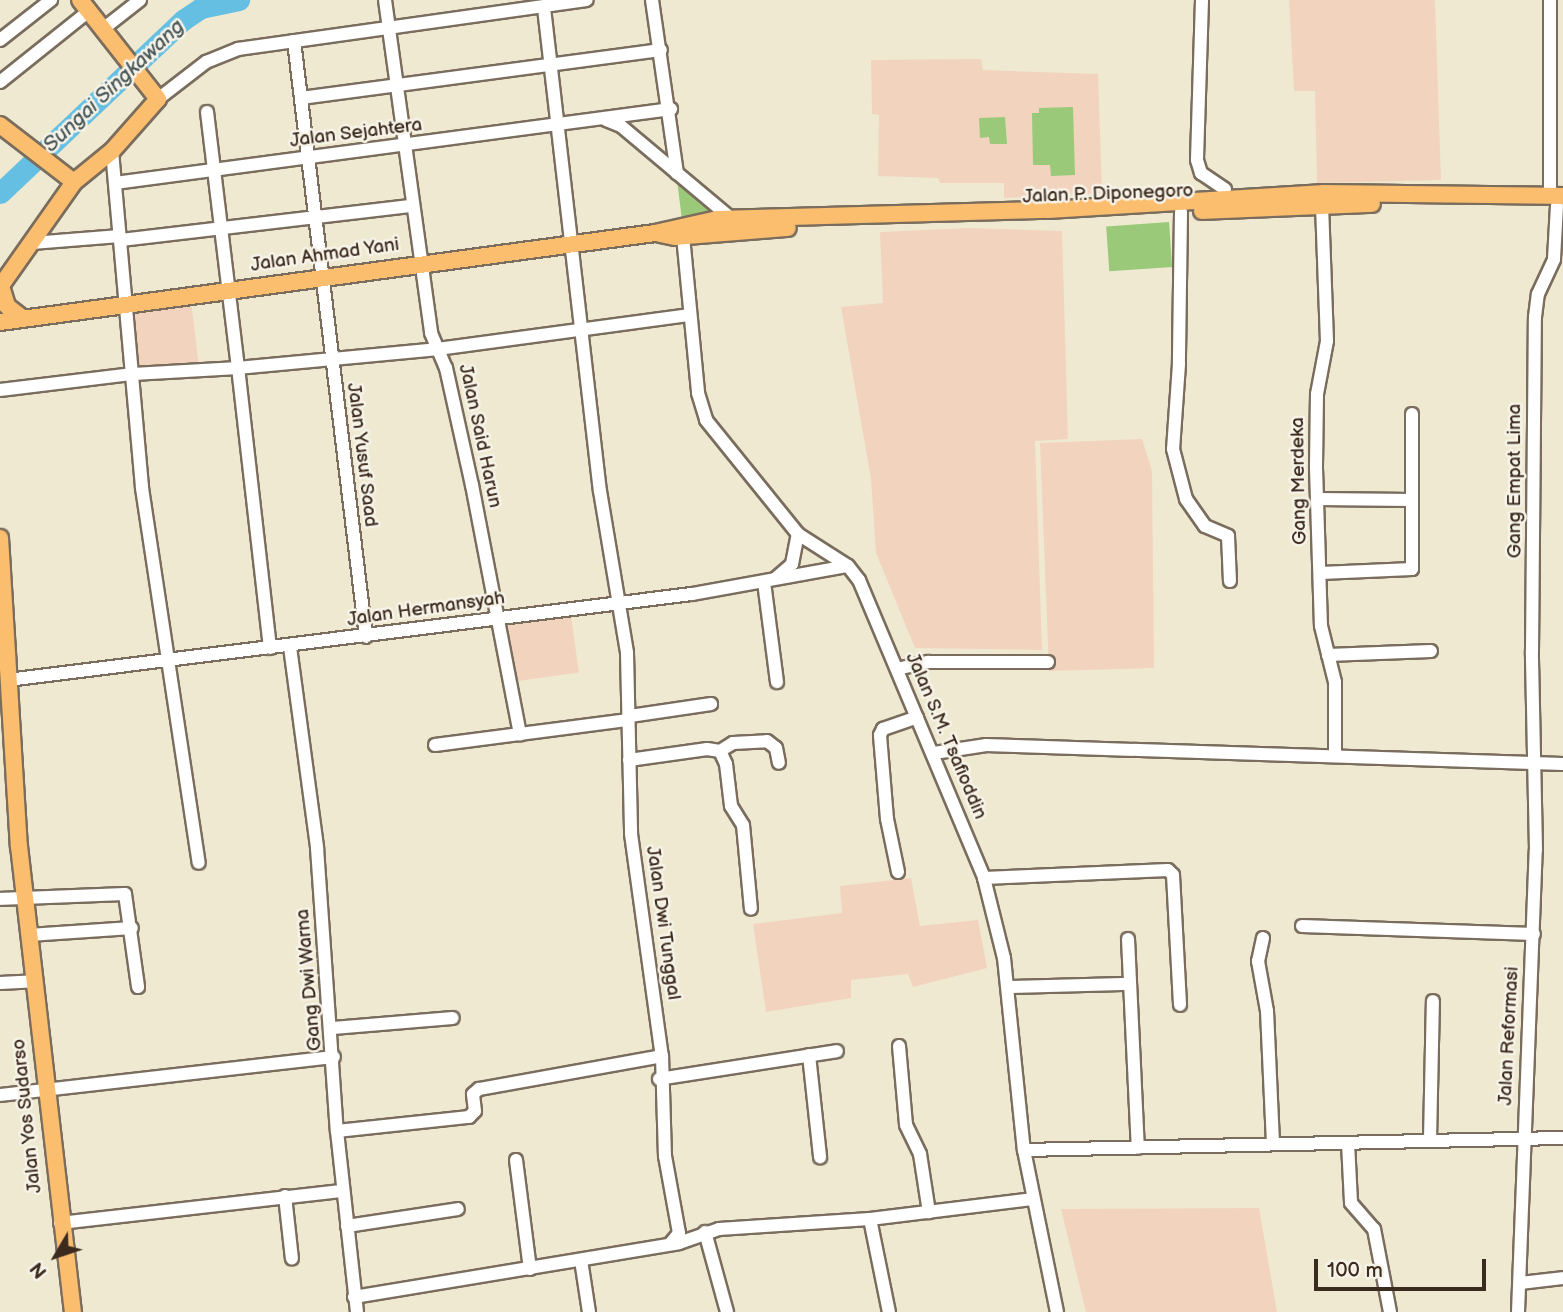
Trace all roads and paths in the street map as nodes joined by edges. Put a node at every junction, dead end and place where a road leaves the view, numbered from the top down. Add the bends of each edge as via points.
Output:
1 (51, 0) edge
2 (140, 0) edge
3 (385, 0) edge
4 (587, 0) edge
5 (652, 0) edge
6 (1202, 0) edge
7 (1550, 0) edge
8 (84, 6) edge
9 (544, 8) junction
10 (388, 28) junction
11 (103, 29) junction
12 (0, 40) edge
13 (294, 41) junction
14 (661, 50) junction
15 (550, 64) junction
16 (0, 82) edge
17 (396, 86) junction
18 (301, 98) junction
19 (158, 99) junction
20 (671, 109) junction
21 (207, 111) dead end
22 (602, 119) junction
23 (0, 125) edge
24 (558, 125) junction
25 (403, 146) junction
26 (112, 151) junction
27 (308, 158) junction
28 (216, 170) junction
29 (677, 173) junction
30 (74, 182) junction
31 (114, 183) junction
32 (1225, 188) dead end
33 (1290, 201) junction
34 (1558, 201) edge
35 (1322, 205) junction
36 (410, 206) junction
37 (1181, 212) junction
38 (314, 217) junction
39 (732, 219) junction
40 (223, 227) junction
41 (655, 233) junction
42 (683, 236) junction
43 (120, 238) junction
44 (32, 243) junction
45 (570, 243) junction
46 (422, 263) junction
47 (322, 277) junction
48 (1, 286) edge
49 (229, 289) junction
50 (128, 302) junction
51 (690, 315) junction
52 (20, 316) junction
53 (0, 322) edge
54 (582, 328) junction
55 (438, 349) junction
56 (332, 360) junction
57 (237, 368) junction
58 (132, 374) junction
59 (0, 390) edge
60 (1412, 414) dead end
61 (1318, 499) junction
62 (1410, 500) junction
63 (798, 534) junction
64 (0, 538) edge
65 (848, 566) junction
66 (1321, 573) junction
67 (1230, 581) dead end
68 (767, 582) junction
69 (620, 603) junction
70 (496, 618) junction
71 (366, 637) junction
72 (3, 640) edge
73 (290, 647) junction
74 (270, 648) junction
75 (1431, 651) dead end
76 (1328, 655) junction
77 (170, 661) junction
78 (1048, 662) dead end
79 (897, 669) junction
80 (8, 680) junction
81 (777, 682) dead end
82 (711, 704) dead end
83 (917, 717) junction
84 (629, 718) junction
85 (520, 734) junction
86 (435, 745) dead end
87 (720, 751) junction
88 (934, 753) junction
89 (1335, 756) junction
90 (7, 757) edge
91 (629, 760) junction
92 (1533, 761) junction
93 (779, 763) dead end
94 (1563, 764) edge
95 (199, 863) dead end
96 (898, 872) dead end
97 (984, 878) junction
98 (25, 898) junction
99 (0, 899) edge
100 (751, 909) dead end
101 (1302, 926) dead end
102 (132, 928) junction
103 (1534, 934) junction
104 (29, 935) junction
105 (1263, 937) dead end
106 (1128, 939) dead end
107 (34, 981) junction
108 (0, 983) edge
109 (1126, 984) dead end
110 (138, 987) dead end
111 (1008, 987) junction
112 (1433, 1001) dead end
113 (1180, 1005) dead end
114 (453, 1018) dead end
115 (332, 1028) junction
116 (899, 1046) dead end
117 (837, 1051) dead end
118 (809, 1055) junction
119 (662, 1056) junction
120 (334, 1057) junction
121 (659, 1079) junction
122 (44, 1087) junction
123 (0, 1095) edge
124 (337, 1131) junction
125 (1524, 1136) junction
126 (1563, 1138) edge
127 (1430, 1140) junction
128 (1348, 1143) junction
129 (1273, 1144) junction
130 (1138, 1148) junction
131 (1024, 1150) junction
132 (820, 1157) dead end
133 (516, 1160) dead end
134 (343, 1191) junction
135 (285, 1196) junction
136 (1032, 1199) junction
137 (458, 1209) dead end
138 (929, 1212) junction
139 (870, 1219) junction
140 (60, 1223) junction
141 (347, 1226) junction
142 (679, 1233) junction
143 (703, 1233) junction
144 (670, 1244) junction
145 (292, 1259) dead end
146 (581, 1260) junction
147 (530, 1269) junction
148 (1563, 1278) edge
149 (1520, 1283) junction
150 (354, 1297) junction
151 (73, 1312) edge
152 (357, 1312) edge
153 (589, 1312) edge
154 (727, 1312) edge
155 (889, 1312) edge
156 (1058, 1312) edge
157 (1390, 1312) edge
158 (1518, 1312) edge

1 - 12 street
2 - 11 street
3 - 10 street, Jalan Said Harun
4 - 9 street
5 - 14 street
6 - 32 street via 1197,160 1201,173
7 - 34 street, Gang Empat Lima
8 - 11 main road
8 - 16 street
9 - 10 street
9 - 15 street, Jalan Dwi Tunggal
10 - 13 street
10 - 17 street, Jalan Said Harun
11 - 19 main road
13 - 18 street, Jalan Yusuf Saad
13 - 19 street via 220,54
14 - 15 street
14 - 20 street
15 - 17 street
15 - 24 street, Jalan Dwi Tunggal
17 - 18 street
17 - 25 street, Jalan Said Harun
18 - 27 street, Jalan Yusuf Saad
19 - 26 main road
20 - 22 street, Jalan Sejahtera
20 - 29 street
21 - 28 street
22 - 24 street, Jalan Sejahtera
22 - 29 street via 621,126
23 - 30 main road
24 - 25 street, Jalan Sejahtera
24 - 45 street, Jalan Dwi Tunggal
25 - 27 street, Jalan Sejahtera
25 - 36 street, Jalan Said Harun
26 - 30 main road
26 - 31 street
27 - 28 street, Jalan Sejahtera
27 - 38 street, Jalan Yusuf Saad
28 - 31 street, Jalan Sejahtera
28 - 40 street
29 - 39 street
30 - 44 main road
31 - 43 street
33 - 34 main road, Jalan P. Diponegoro
33 - 35 main road, Jalan P. Diponegoro
33 - 37 main road, Jalan P. Diponegoro
33 - 39 main road, Jalan P. Diponegoro
34 - 35 main road, Jalan P. Diponegoro
34 - 92 street, Gang Empat Lima via 1552,267 1538,294 1535,317
35 - 61 street, Gang Merdeka via 1327,341 1317,394
36 - 38 street
36 - 46 street, Jalan Said Harun
37 - 42 main road, Jalan P. Diponegoro
37 - 67 street via 1179,364 1172,449 1186,499 1205,526 1227,536
38 - 40 street
38 - 47 street, Jalan Yusuf Saad
39 - 41 main road, Jalan P. Diponegoro
40 - 43 street
40 - 49 street
41 - 42 main road, Jalan P. Diponegoro
41 - 45 main road, Jalan Ahmad Yani
42 - 51 street, Jalan S.M. Tsafioddin
43 - 44 street
43 - 50 street
44 - 48 main road
45 - 46 main road, Jalan Ahmad Yani
45 - 54 street, Jalan Dwi Tunggal
46 - 47 main road, Jalan Ahmad Yani
46 - 55 street, Jalan Said Harun via 431,333
47 - 49 main road, Jalan Ahmad Yani
47 - 56 street, Jalan Yusuf Saad
48 - 52 main road via 7,306
49 - 50 main road, Jalan Ahmad Yani
49 - 57 street
50 - 52 main road, Jalan Ahmad Yani
50 - 58 street
51 - 54 street
51 - 63 street, Jalan S.M. Tsafioddin via 698,393 706,420
52 - 53 main road, Jalan Ahmad Yani
54 - 55 street
54 - 69 street, Jalan Dwi Tunggal via 600,491
55 - 56 street
55 - 70 street, Jalan Said Harun via 472,485
56 - 57 street
56 - 71 street, Jalan Yusuf Saad
57 - 58 street
57 - 74 street
58 - 59 street
58 - 77 street via 142,488
60 - 62 street
61 - 62 street
61 - 66 street, Gang Merdeka
62 - 66 street via 1409,570
63 - 65 street, Jalan S.M. Tsafioddin
63 - 68 street via 790,568
64 - 72 main road, Jalan Yos Sudarso
65 - 68 street, Jalan Hermansyah
65 - 79 street, Jalan S.M. Tsafioddin via 866,592
66 - 76 street, Gang Merdeka via 1321,626
68 - 69 street, Jalan Hermansyah
68 - 81 street
69 - 70 street, Jalan Hermansyah
69 - 84 street, Jalan Dwi Tunggal
70 - 71 street, Jalan Hermansyah
70 - 85 street, Jalan Said Harun
71 - 73 street, Jalan Hermansyah
72 - 80 main road, Jalan Yos Sudarso
73 - 74 street, Jalan Hermansyah
73 - 115 street, Gang Dwi Warna via 317,848
74 - 77 street, Jalan Hermansyah
75 - 76 street
76 - 89 street, Gang Merdeka via 1335,682
77 - 80 street, Jalan Hermansyah
77 - 95 street
78 - 79 street via 928,662
79 - 83 street, Jalan S.M. Tsafioddin
80 - 90 main road, Jalan Yos Sudarso
82 - 84 street
83 - 88 street, Jalan S.M. Tsafioddin
83 - 96 street via 883,729 880,735 887,819
84 - 85 street
84 - 91 street, Jalan Dwi Tunggal
85 - 86 street
87 - 91 street via 707,748
87 - 93 street via 733,743 767,741 776,748
87 - 100 street via 731,806 743,825
88 - 89 street via 975,745
88 - 97 street, Jalan S.M. Tsafioddin
89 - 92 street
90 - 98 main road, Jalan Yos Sudarso
91 - 119 street, Jalan Dwi Tunggal via 631,834
92 - 94 street
92 - 103 street, Jalan Reformasi
97 - 111 street, Jalan S.M. Tsafioddin
97 - 113 street via 1168,870 1173,875
98 - 99 street
98 - 102 street via 125,894
98 - 104 main road, Jalan Yos Sudarso
101 - 103 street
102 - 104 street
102 - 110 street
103 - 125 street, Jalan Reformasi
104 - 107 main road, Jalan Yos Sudarso
105 - 129 street via 1258,961 1267,1012
106 - 130 street
107 - 108 street
107 - 122 main road, Jalan Yos Sudarso
109 - 111 street
111 - 131 street, Jalan S.M. Tsafioddin
112 - 127 street
114 - 115 street
115 - 120 street, Gang Dwi Warna
116 - 138 street via 906,1125 920,1154
117 - 118 street
118 - 121 street
118 - 132 street
119 - 121 street, Jalan Dwi Tunggal
119 - 124 street via 479,1088 473,1094 475,1111 469,1117
120 - 122 street
120 - 124 street, Gang Dwi Warna
121 - 142 street, Jalan Dwi Tunggal via 669,1194
122 - 123 street
122 - 140 main road, Jalan Yos Sudarso
124 - 134 street, Gang Dwi Warna
125 - 126 street
125 - 127 street
125 - 149 street, Jalan Reformasi
127 - 128 street
128 - 129 street
128 - 157 street via 1351,1203 1374,1229
129 - 130 street
130 - 131 street
131 - 136 street, Jalan S.M. Tsafioddin
133 - 147 street
134 - 135 street
134 - 141 street, Gang Dwi Warna
135 - 140 street
135 - 145 street
136 - 138 street
136 - 156 street, Jalan S.M. Tsafioddin
137 - 141 street
138 - 139 street
139 - 143 street via 765,1224
139 - 155 street
140 - 151 main road, Jalan Yos Sudarso
141 - 150 street, Gang Dwi Warna
142 - 143 street
142 - 144 street
143 - 144 street
143 - 154 street
144 - 146 street
146 - 147 street
146 - 153 street
147 - 150 street
148 - 149 street
149 - 158 street, Jalan Reformasi
150 - 152 street, Gang Dwi Warna

